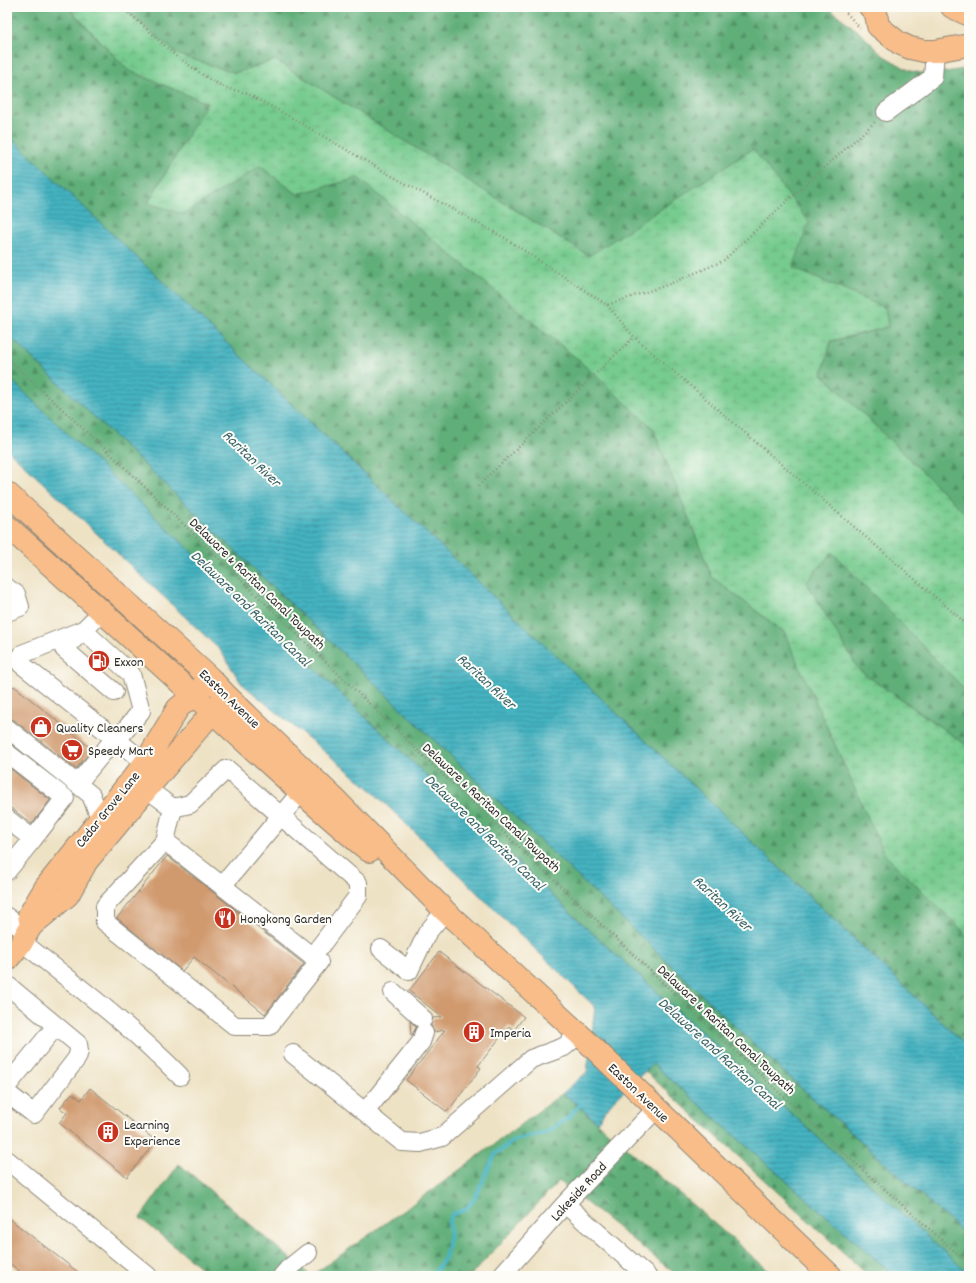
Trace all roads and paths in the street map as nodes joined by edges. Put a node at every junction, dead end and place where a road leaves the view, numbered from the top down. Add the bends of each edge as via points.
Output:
1 (123, 7) edge
2 (952, 7) edge
3 (873, 10) edge
4 (969, 15) edge
5 (969, 29) edge
6 (969, 45) edge
7 (935, 51) junction
8 (886, 112) joint
9 (607, 305) junction
10 (634, 337) junction
11 (7, 358) edge
12 (478, 486) dead end
13 (7, 493) edge
14 (7, 526) edge
15 (7, 588) edge
16 (7, 612) edge
17 (102, 612) junction
18 (969, 626) edge
19 (77, 636) junction
20 (149, 655) junction
21 (13, 660) edge
22 (210, 678) junction
23 (120, 686) junction
24 (193, 696) junction
25 (227, 696) junction
26 (212, 712) junction
27 (7, 728) edge
28 (116, 739) junction
29 (7, 753) edge
30 (145, 763) junction
31 (76, 784) junction
32 (147, 789) junction
33 (301, 792) junction
34 (173, 808) junction
35 (281, 816) junction
36 (100, 818) junction
37 (7, 819) edge
38 (33, 839) junction
39 (165, 841) junction
40 (7, 871) edge
41 (222, 886) junction
42 (445, 911) junction
43 (7, 917) edge
44 (26, 934) junction
45 (381, 949) dead end
46 (312, 957) junction
47 (7, 960) edge
48 (7, 985) edge
49 (393, 992) dead end
50 (56, 1026) junction
51 (579, 1034) junction
52 (293, 1054) dead end
53 (180, 1076) dead end
54 (7, 1086) edge
55 (7, 1093) edge
56 (656, 1108) junction
57 (365, 1112) junction
58 (7, 1160) edge
59 (565, 1204) junction
60 (308, 1253) dead end
61 (969, 1264) edge
62 (148, 1276) edge
63 (282, 1276) edge
64 (502, 1276) edge
65 (646, 1276) edge
66 (830, 1276) edge

1 - 9 path via 176,56 209,79 226,88 246,93 278,110 505,238
2 - 4 main road
3 - 5 main road via 900,31 924,40 948,37
3 - 7 main road via 878,26 899,43 910,48
6 - 7 main road
7 - 8 street via 933,77
8 - 9 path via 723,261 667,285
9 - 10 path
10 - 12 path
10 - 18 path
11 - 61 path, Delaware & Raritan Canal Towpath via 831,1141
13 - 22 main road, Easton Avenue
14 - 17 main road, Easton Avenue
15 - 16 street via 16,594 20,607
17 - 19 street
17 - 20 main road, Easton Avenue
19 - 21 street via 22,654
19 - 23 street
19 - 23 street via 64,650
20 - 23 street
20 - 24 main road, Easton Avenue
21 - 28 street
22 - 24 main road, Cedar Grove Lane
22 - 25 main road, Easton Avenue
23 - 28 street via 141,711
24 - 26 main road, Easton Avenue
24 - 30 main road, Cedar Grove Lane via 178,708
25 - 26 main road, Cedar Grove Lane
25 - 42 main road, Easton Avenue via 335,799
26 - 32 main road, Cedar Grove Lane
26 - 33 main road, Easton Avenue
27 - 31 street
28 - 30 street
28 - 31 street
29 - 38 street via 65,798
30 - 36 main road, Cedar Grove Lane
31 - 36 street via 91,795
32 - 34 street
32 - 44 main road, Cedar Grove Lane via 87,861 68,895
33 - 35 street
33 - 42 main road, Easton Avenue via 336,824
34 - 35 street via 190,804 226,769
34 - 39 street
35 - 41 street
35 - 46 street via 358,883 358,896
36 - 44 main road, Cedar Grove Lane via 44,888 29,915
37 - 38 street
38 - 40 street
39 - 41 street
39 - 46 street via 105,906 105,922 235,1026 269,1026 319,962
41 - 46 street
42 - 45 street via 427,933 409,971
42 - 51 main road, Easton Avenue
43 - 44 street
44 - 47 main road, Cedar Grove Lane
44 - 53 street via 104,1007 155,1050
48 - 50 street
49 - 57 street via 424,1026 421,1042
50 - 54 street
50 - 55 street via 78,1044 77,1058 34,1114
51 - 56 main road, Easton Avenue
51 - 57 street via 564,1047 531,1059 442,1137 420,1143 402,1142
52 - 57 street
56 - 59 street, Lakeside Road
56 - 66 main road, Easton Avenue
58 - 62 street
59 - 64 street, Lakeside Road
59 - 65 street
60 - 63 street

